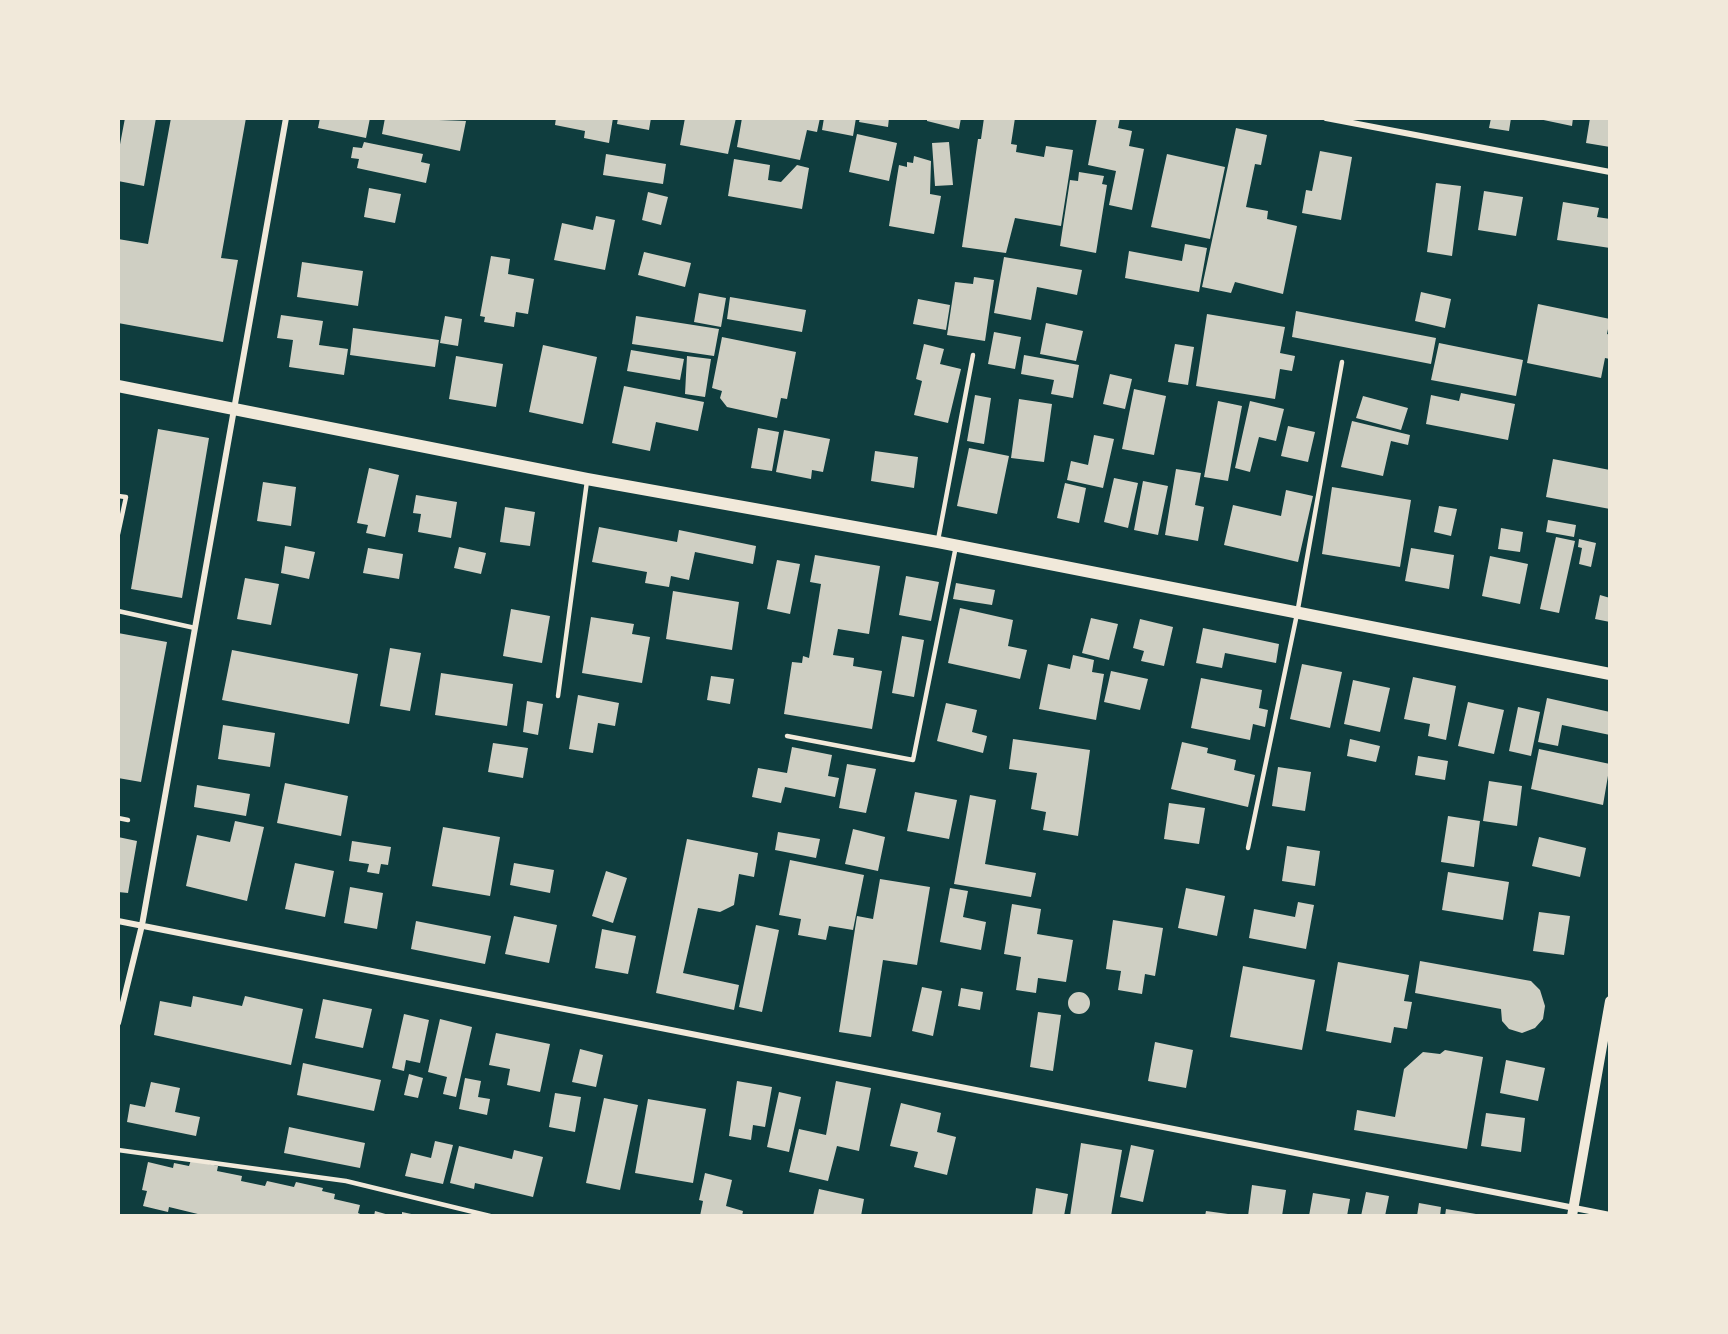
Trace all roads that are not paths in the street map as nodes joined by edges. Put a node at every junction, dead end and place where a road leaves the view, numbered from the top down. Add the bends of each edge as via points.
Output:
1 (286, 118) edge
2 (1326, 118) edge
3 (1610, 172) edge
4 (973, 355) dead end
5 (1342, 362) dead end
6 (118, 386) edge
7 (234, 408) junction
8 (587, 479) junction
9 (118, 496) edge
10 (118, 534) edge
11 (938, 542) junction
12 (956, 546) junction
13 (118, 612) edge
14 (1297, 614) junction
15 (195, 628) junction
16 (1610, 674) edge
17 (558, 696) dead end
18 (787, 736) dead end
19 (118, 818) edge
20 (128, 820) dead end
21 (1248, 848) dead end
22 (118, 921) edge
23 (142, 925) junction
24 (1610, 1000) edge
25 (118, 1023) edge
26 (118, 1150) edge
27 (1573, 1212) edge
28 (490, 1215) edge
29 (1610, 1215) edge

1 - 7 street
2 - 3 street
4 - 11 lane
5 - 14 lane
6 - 7 main road
7 - 8 main road
7 - 15 street
8 - 11 main road
8 - 17 lane
9 - 10 lane via 126,497
11 - 12 main road
12 - 14 main road
12 - 18 lane via 913,760
13 - 15 lane
14 - 16 main road
14 - 21 lane
15 - 23 street
19 - 20 lane
22 - 23 street
23 - 25 street
23 - 27 street
24 - 27 street
26 - 28 lane via 346,1181
27 - 29 street

